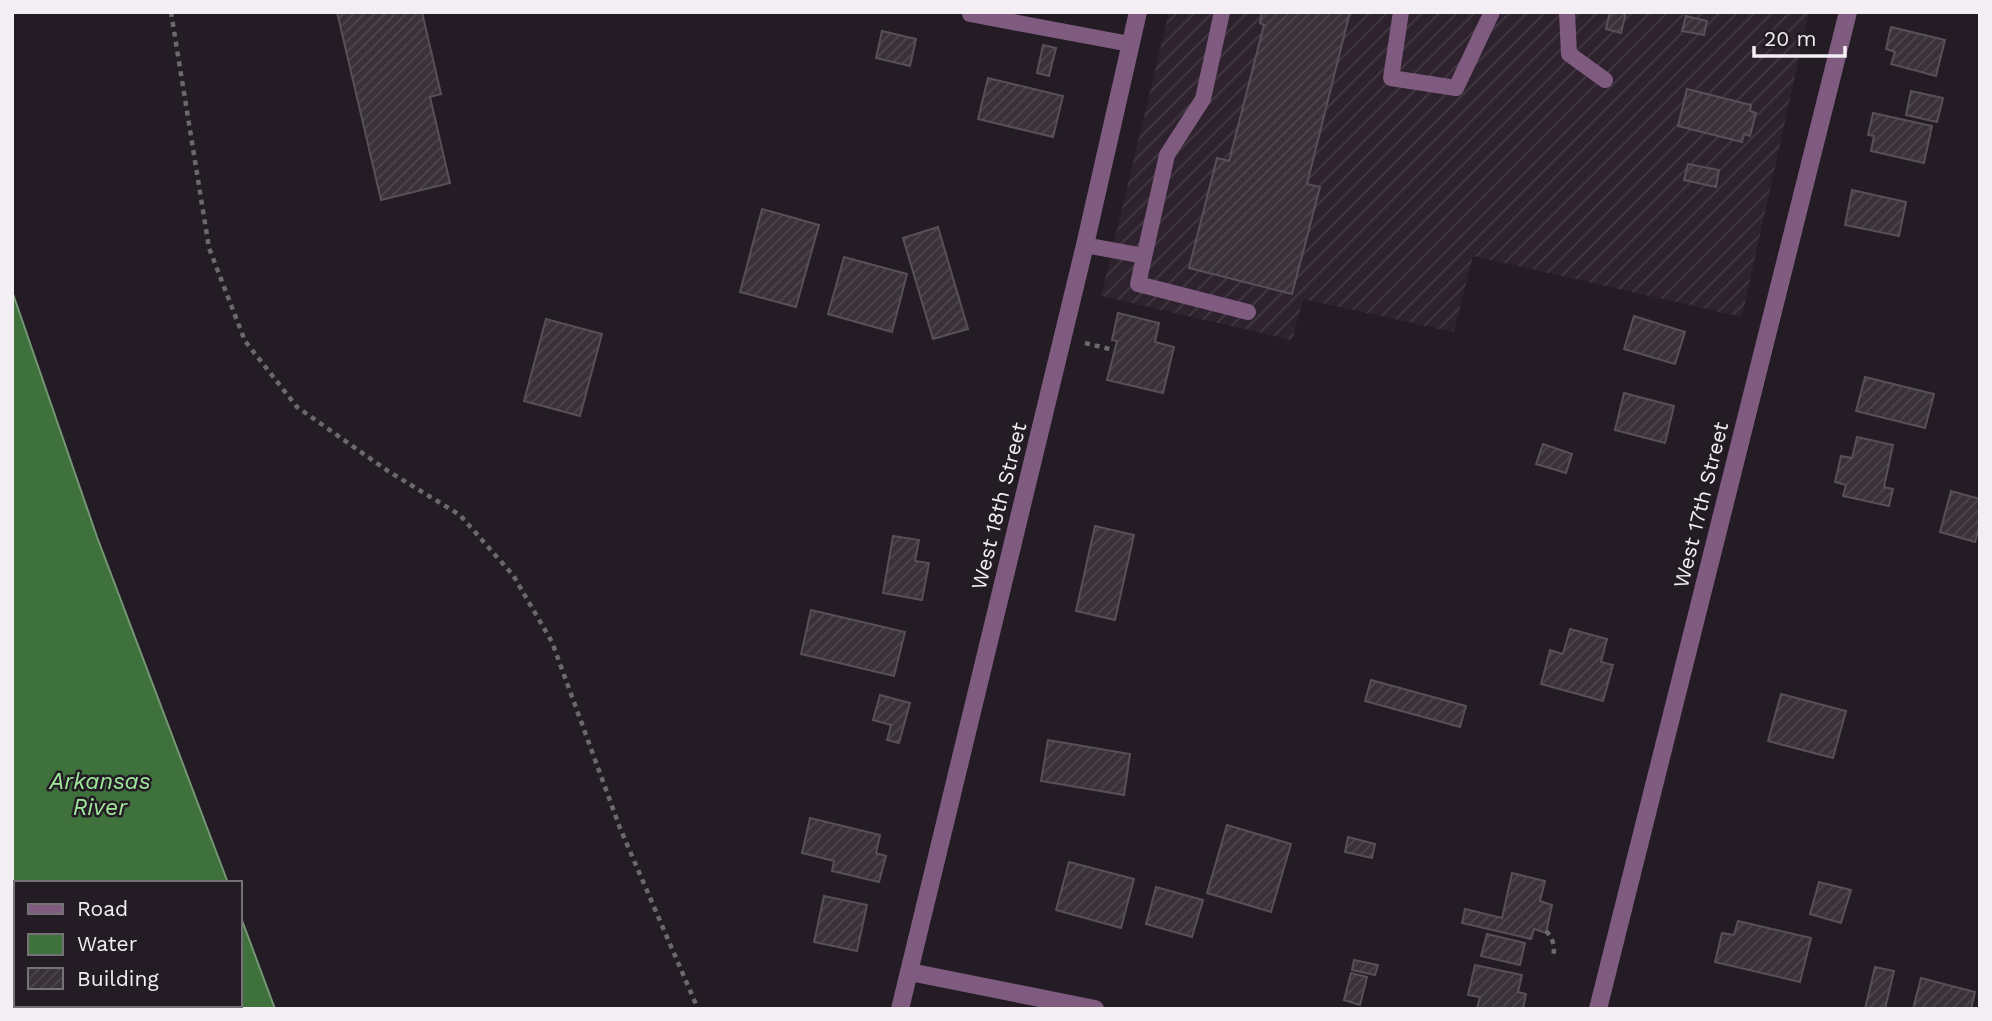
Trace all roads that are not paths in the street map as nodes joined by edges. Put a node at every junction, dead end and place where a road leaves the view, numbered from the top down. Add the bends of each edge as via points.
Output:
1 (1138, 12) edge
2 (1222, 12) edge
3 (1401, 12) edge
4 (1492, 12) edge
5 (1567, 12) edge
6 (1848, 12) edge
7 (970, 14) edge
8 (1130, 44) junction
9 (1605, 80) dead end
10 (1085, 245) junction
11 (1144, 256) junction
12 (1248, 312) dead end
13 (910, 972) junction
14 (900, 1009) edge
15 (1095, 1009) edge
16 (1598, 1009) edge

1 - 8 street, West 18th Street
2 - 11 lane via 1203,99 1167,155
3 - 4 lane via 1391,78 1456,88
5 - 9 lane via 1569,54
6 - 16 street, West 17th Street
7 - 8 lane
8 - 10 street, West 18th Street
10 - 11 lane
10 - 13 street, West 18th Street
11 - 12 lane via 1138,284
13 - 14 street, West 18th Street
13 - 15 street

